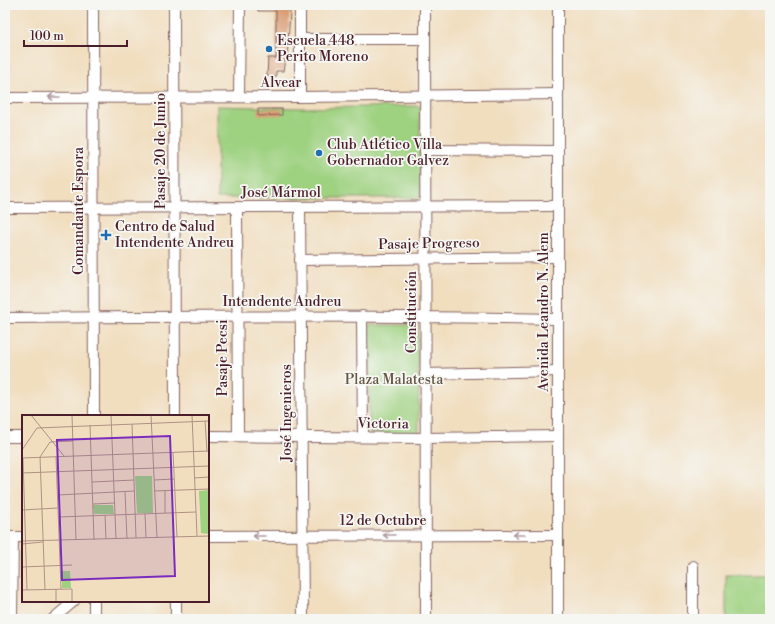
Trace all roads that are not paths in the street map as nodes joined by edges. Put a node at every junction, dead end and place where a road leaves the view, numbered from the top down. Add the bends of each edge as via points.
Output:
1 (93, 5) edge
2 (174, 5) edge
3 (240, 5) edge
4 (300, 5) edge
5 (425, 5) edge
6 (558, 5) edge
7 (425, 39) junction
8 (300, 40) junction
9 (558, 94) junction
10 (425, 95) junction
11 (300, 96) junction
12 (93, 97) junction
13 (174, 97) junction
14 (239, 97) junction
15 (5, 98) edge
16 (426, 150) junction
17 (558, 151) junction
18 (426, 206) junction
19 (558, 206) junction
20 (175, 207) junction
21 (300, 207) junction
22 (5, 208) edge
23 (93, 208) junction
24 (237, 208) junction
25 (558, 257) junction
26 (426, 258) junction
27 (300, 260) junction
28 (300, 315) junction
29 (237, 316) junction
30 (362, 316) junction
31 (426, 316) junction
32 (93, 317) junction
33 (175, 317) junction
34 (5, 318) edge
35 (558, 319) junction
36 (558, 371) junction
37 (425, 374) junction
38 (94, 415) edge
39 (176, 415) edge
40 (209, 436) edge
41 (238, 436) junction
42 (301, 436) junction
43 (558, 436) junction
44 (5, 437) edge
45 (22, 437) edge
46 (363, 437) junction
47 (425, 438) junction
48 (426, 535) junction
49 (558, 535) junction
50 (209, 536) edge
51 (302, 536) junction
52 (14, 537) edge
53 (693, 566) dead end
54 (73, 602) edge
55 (94, 602) edge
56 (176, 602) edge
57 (12, 619) edge
58 (53, 619) edge
59 (94, 619) edge
60 (176, 619) edge
61 (303, 619) edge
62 (426, 619) edge
63 (558, 619) edge
64 (693, 619) edge

1 - 12 street, Comandante Espora
2 - 13 street, Pasaje 20 de Junio
3 - 14 street
4 - 8 street
5 - 7 street, Constitución
6 - 9 street, Avenida Leandro N. Alem
7 - 8 street
7 - 10 street, Constitución
8 - 11 street
9 - 10 street, Alvear
9 - 17 street, Avenida Leandro N. Alem
10 - 11 street, Alvear
10 - 16 street, Constitución
11 - 14 street, Alvear
12 - 13 street, Alvear
12 -> 15 street, Alvear
12 - 23 street, Comandante Espora
13 - 14 street, Alvear
13 - 20 street, Pasaje 20 de Junio
16 - 17 street
16 - 18 street, Constitución
17 - 19 street, Avenida Leandro N. Alem
18 - 19 street, José Mármol
18 - 21 street, José Mármol
18 - 26 street, Constitución
19 - 25 street, Avenida Leandro N. Alem
20 - 23 street, José Mármol
20 - 24 street, José Mármol
20 - 33 street, Pasaje 20 de Junio
21 - 24 street, José Mármol
21 - 27 street, José Ingenieros
22 - 23 street, José Mármol
23 - 32 street, Comandante Espora
24 - 29 street, Pasaje Pecsi
25 - 26 street, Pasaje Progreso
25 - 35 street, Avenida Leandro N. Alem
26 - 27 street, Pasaje Progreso
26 - 31 street, Constitución
27 - 28 street, José Ingenieros
28 - 29 street, Intendente Andreu
28 - 30 street, Intendente Andreu
28 - 42 street, José Ingenieros
29 - 33 street, Intendente Andreu
29 - 41 street, Pasaje Pecsi
30 - 31 street, Intendente Andreu
30 - 46 street
31 - 35 street, Intendente Andreu
31 - 37 street, Constitución
32 - 33 street, Intendente Andreu
32 - 34 street, Intendente Andreu
32 - 38 street, Comandante Espora
33 - 39 street, Pasaje 20 de Junio
35 - 36 street, Avenida Leandro N. Alem
36 - 37 street
36 - 43 street, Avenida Leandro N. Alem
37 - 47 street, Constitución
40 - 41 street, Victoria
41 - 42 street, Victoria
42 - 46 street, Victoria
42 - 51 street, José Ingenieros
43 - 47 street, Victoria
43 - 49 street, Avenida Leandro N. Alem
44 - 45 street
46 - 47 street, Victoria
47 - 48 street, Constitución
49 -> 48 street, 12 de Octubre
48 -> 51 street, 12 de Octubre
48 - 62 street, Constitución
49 - 63 street, Avenida Leandro N. Alem
51 -> 50 street, 12 de Octubre
51 - 61 street, José Ingenieros
52 - 57 street
53 - 64 street
54 - 58 street
55 - 59 street
56 - 60 street

